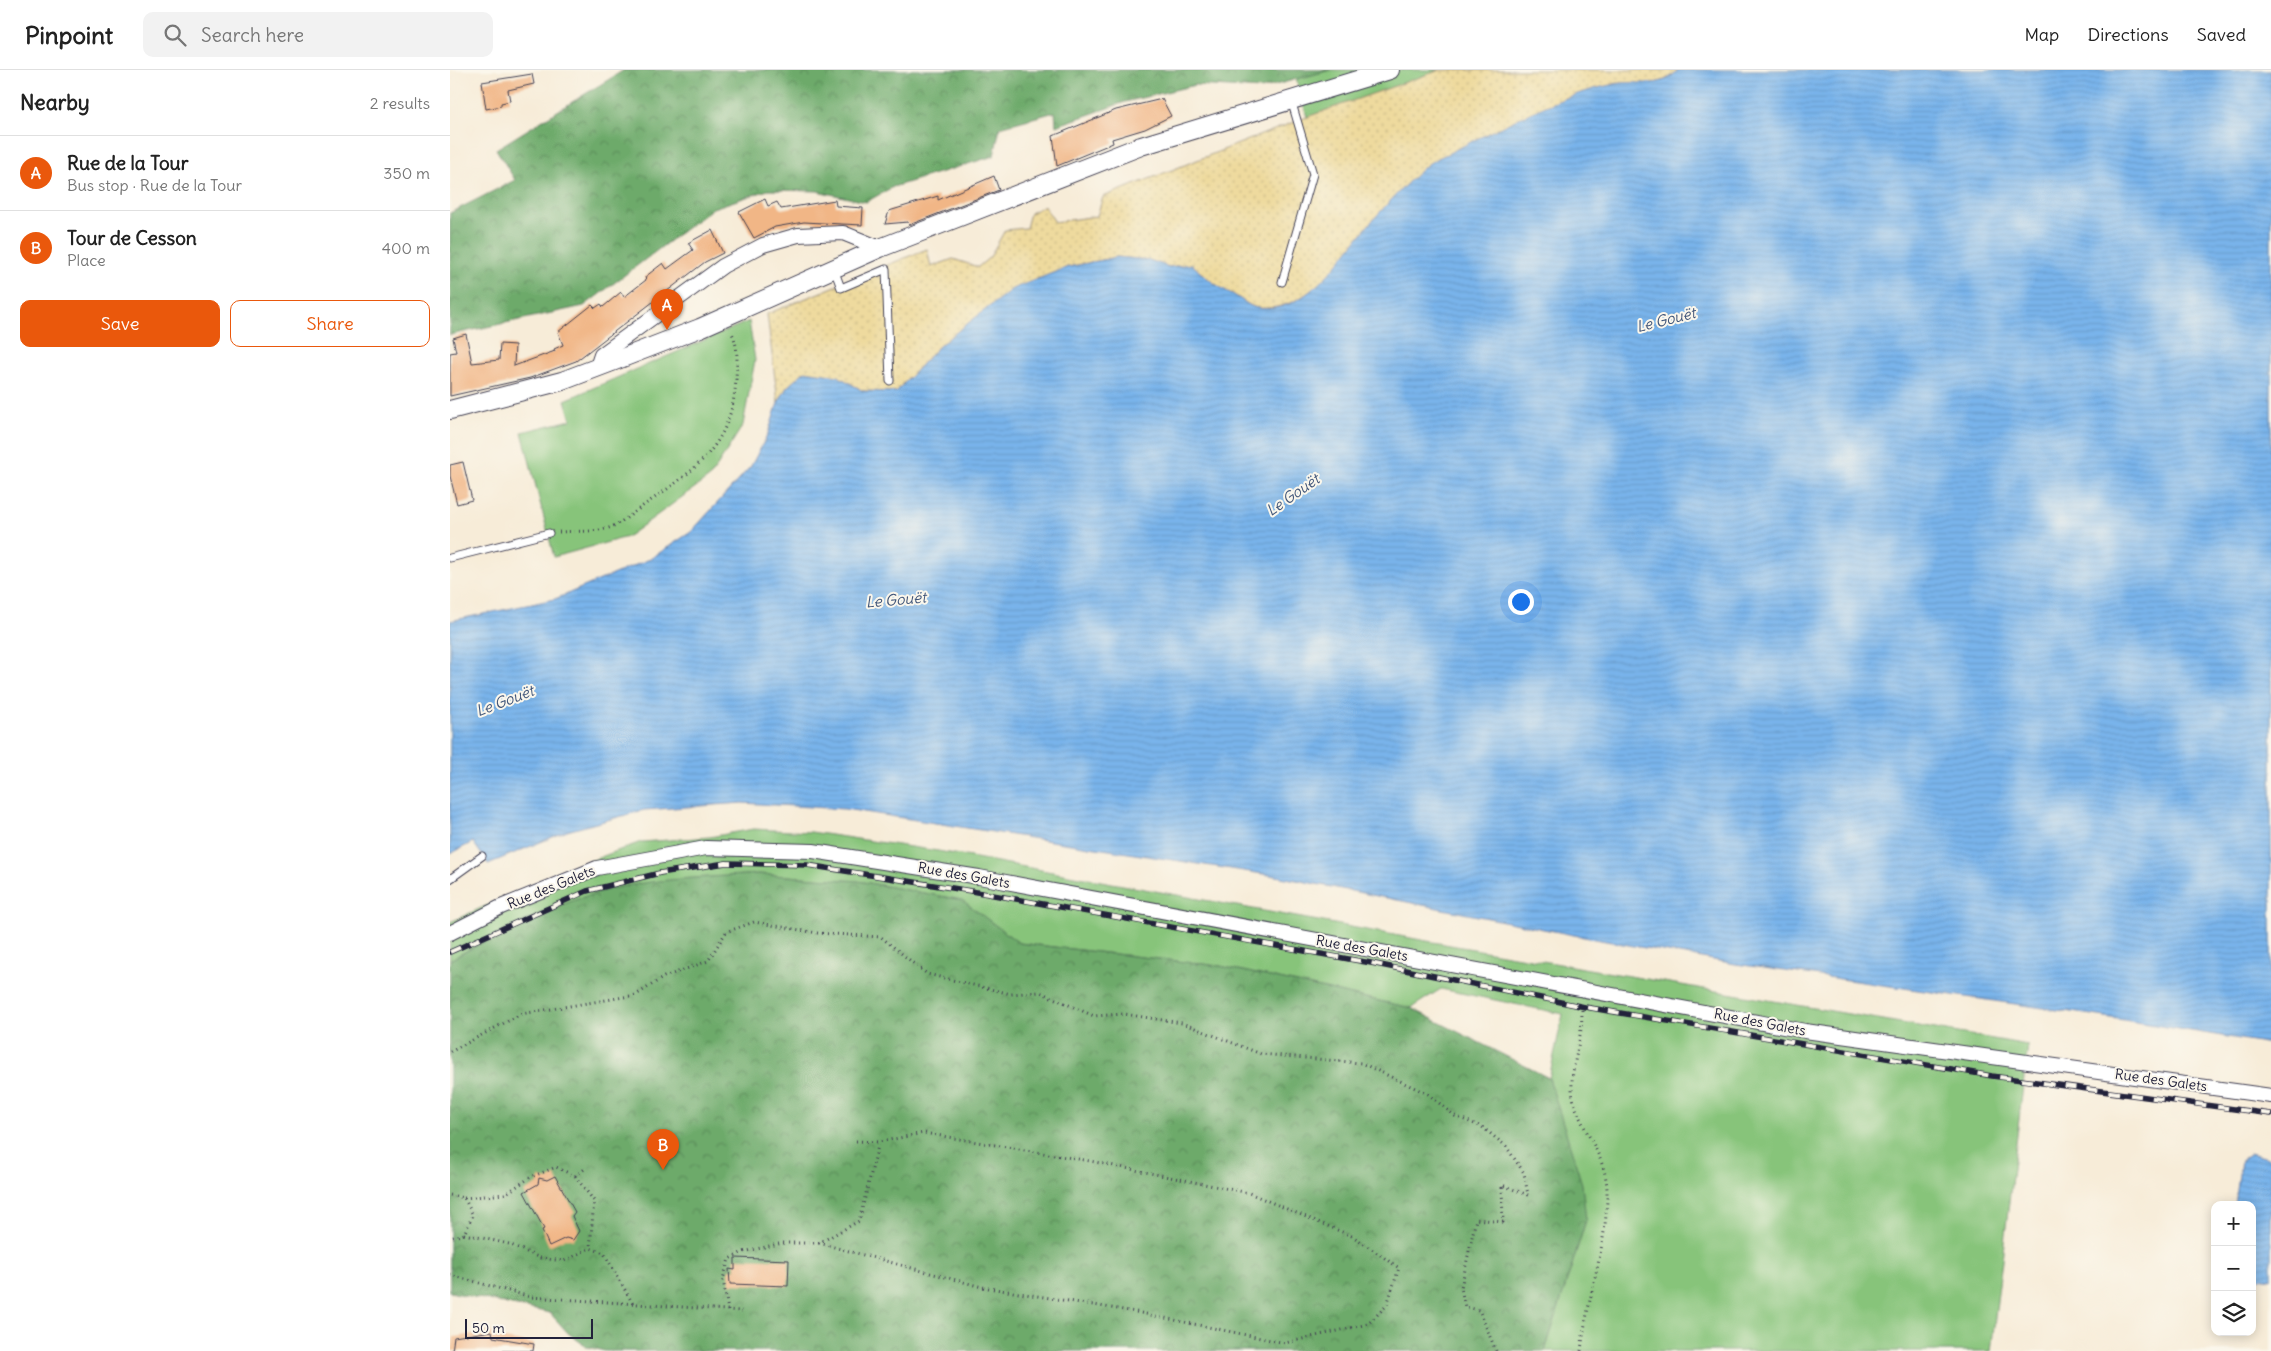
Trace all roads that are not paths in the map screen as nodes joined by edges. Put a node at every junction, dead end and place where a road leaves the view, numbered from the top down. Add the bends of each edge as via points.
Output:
1 (1390, 70) edge
2 (1291, 100) junction
3 (880, 248) junction
4 (834, 268) junction
5 (1282, 282) dead end
6 (597, 367) junction
7 (890, 381) dead end
8 (450, 410) edge
9 (549, 533) road end
10 (450, 558) edge
11 (482, 856) dead end
12 (450, 879) edge
13 (450, 933) edge
14 (2271, 1096) edge

1 - 2 street
2 - 3 street via 1141,146
2 - 5 lane via 1313,174
3 - 4 street
3 - 6 street via 843,233 798,235 763,245 723,266 601,355
4 - 6 street via 725,317
4 - 7 lane via 842,288 886,269
6 - 8 street via 562,381
9 - 10 lane
11 - 12 lane
13 - 14 street, Rue des Galets via 501,907 597,868 706,848 813,851 979,878 1805,1031

